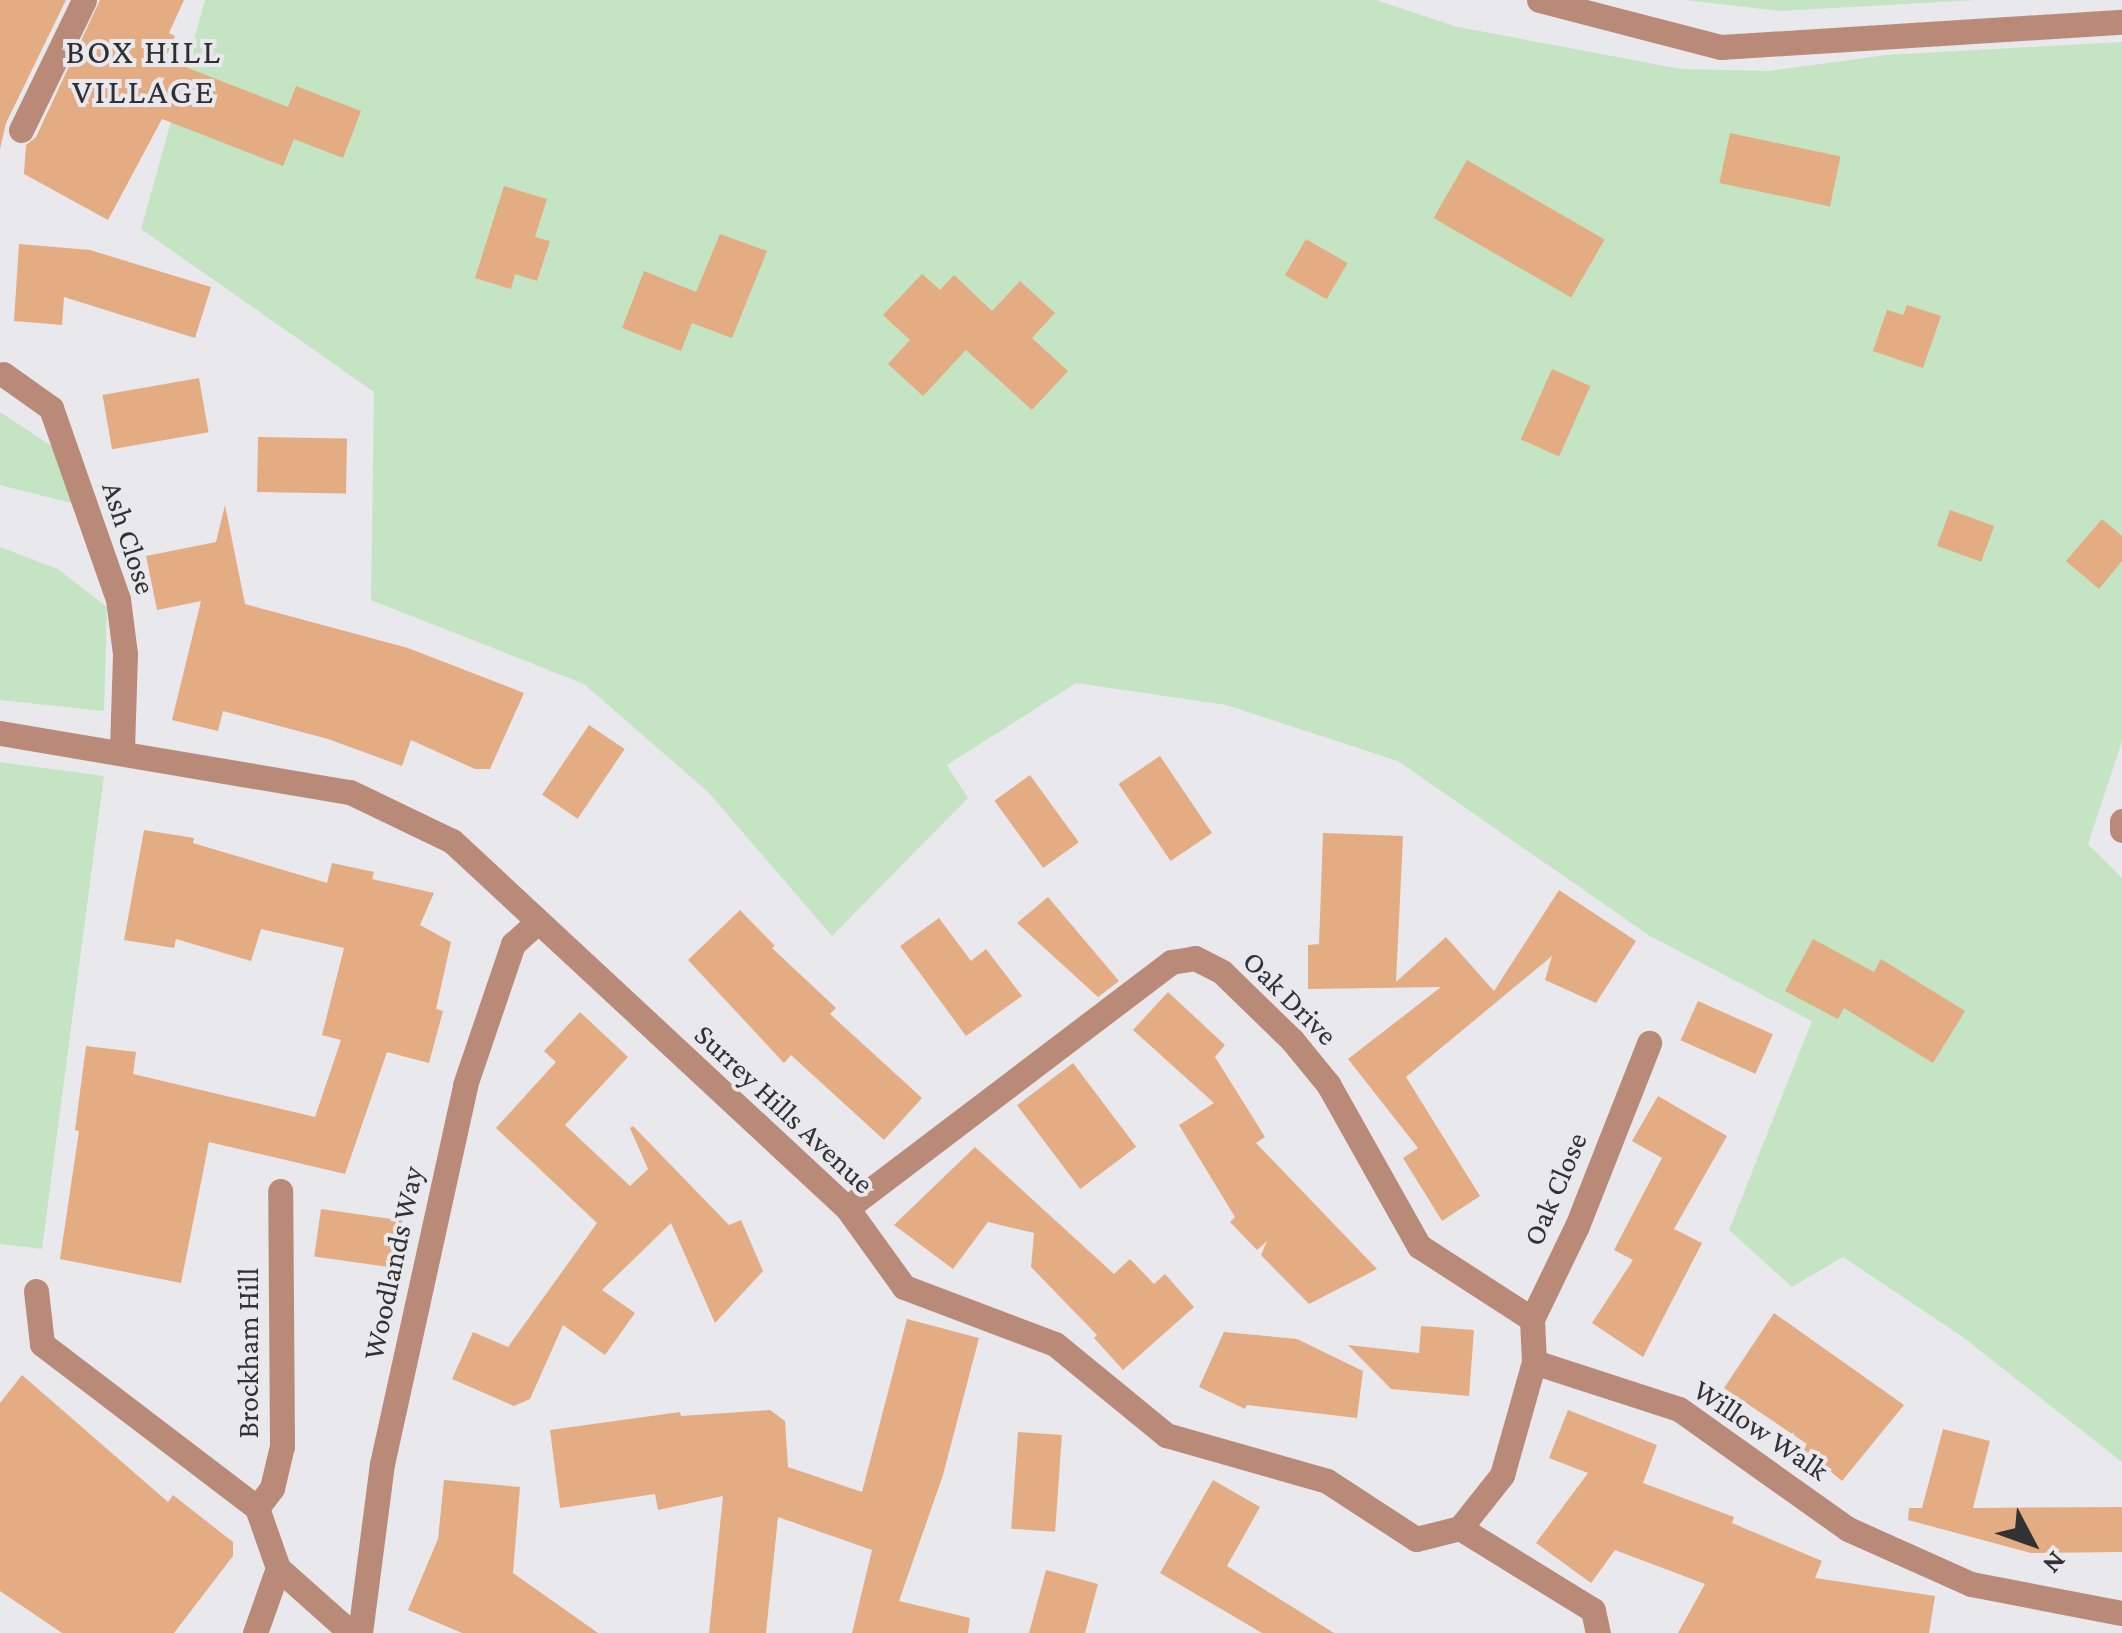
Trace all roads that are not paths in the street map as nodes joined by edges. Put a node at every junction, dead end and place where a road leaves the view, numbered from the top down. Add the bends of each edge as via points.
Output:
1 (84, 0) edge
2 (1539, 0) edge
3 (2122, 22) edge
4 (21, 130) dead end
5 (4, 374) dead end
6 (0, 733) edge
7 (122, 750) junction
8 (2122, 821) edge
9 (2122, 830) edge
10 (536, 922) junction
11 (1649, 1043) dead end
12 (280, 1191) dead end
13 (846, 1208) junction
14 (36, 1292) dead end
15 (1532, 1319) junction
16 (1534, 1362) junction
17 (257, 1508) junction
18 (1460, 1528) junction
19 (278, 1568) junction
20 (2122, 1613) edge
21 (255, 1633) edge
22 (351, 1633) edge
23 (360, 1633) edge
24 (1598, 1633) edge

1 - 4 street
2 - 3 street via 1721,47
5 - 7 street, Ash Close via 52,408 118,599 125,654
6 - 7 street, Surrey Hills Avenue
7 - 10 street, Surrey Hills Avenue via 350,792 452,841
8 - 9 street
10 - 13 street, Surrey Hills Avenue
10 - 23 street, Woodlands Way via 513,944 465,1084 382,1464
11 - 15 street, Oak Close via 1577,1226
12 - 17 street, Brockham Hill via 282,1446 272,1488
13 - 15 street, Oak Drive via 1171,962 1195,958 1222,972 1328,1084 1419,1246
13 - 18 street, Surrey Hills Avenue via 904,1288 1055,1344 1166,1435 1327,1481 1416,1538
14 - 17 street, Brockham Hill via 42,1344
15 - 16 street, Oak Close
16 - 18 street via 1502,1475
16 - 20 street, Willow Walk via 1680,1409 1848,1529 1971,1584
17 - 19 street
18 - 24 street via 1592,1610
19 - 21 street
19 - 22 street

